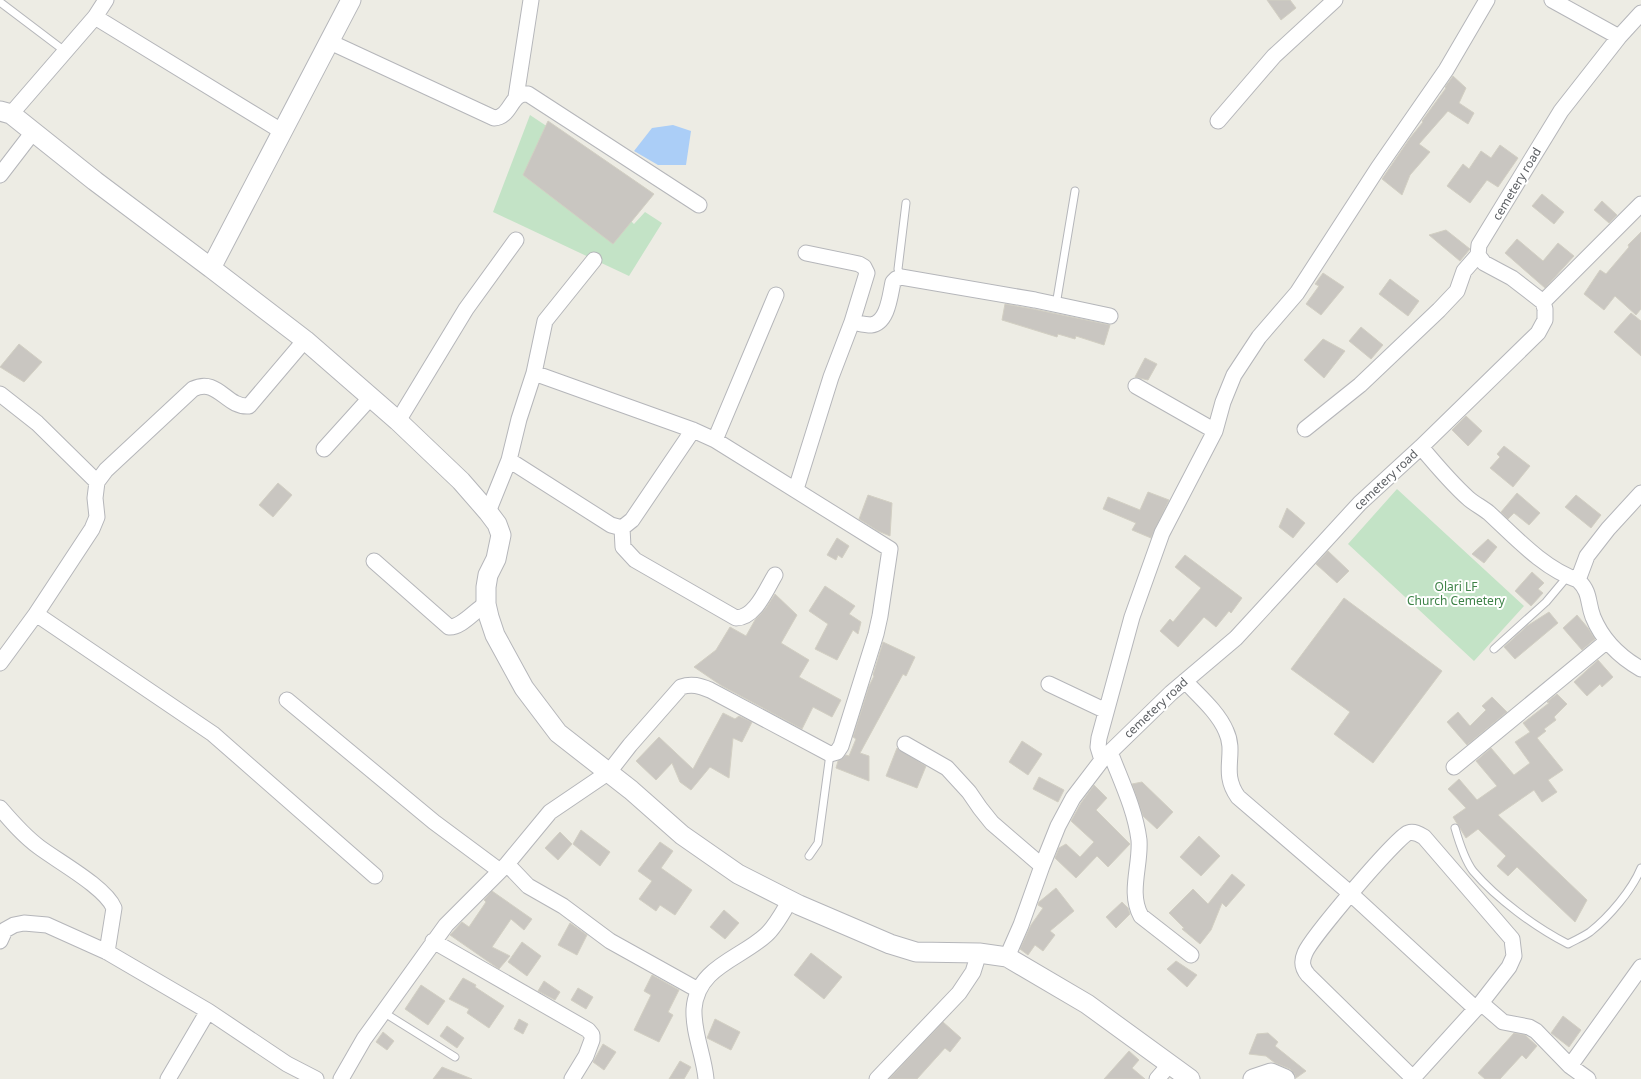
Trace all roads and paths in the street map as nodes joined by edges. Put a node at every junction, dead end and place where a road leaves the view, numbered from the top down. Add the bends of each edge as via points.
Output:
1 (106, 0) edge
2 (351, 0) edge
3 (531, 0) edge
4 (1335, 0) edge
5 (1487, 0) edge
6 (1552, 0) edge
7 (0, 2) edge
8 (1641, 14) edge
9 (94, 17) junction
10 (1619, 37) junction
11 (330, 42) junction
12 (66, 52) junction
13 (516, 97) junction
14 (6, 112) edge
15 (1218, 121) dead end
16 (34, 132) junction
17 (283, 132) junction
18 (0, 175) edge
19 (1074, 190) dead end
20 (906, 203) dead end
21 (699, 204) dead end
22 (1641, 204) edge
23 (516, 240) dead end
24 (806, 253) dead end
25 (1478, 255) junction
26 (594, 260) dead end
27 (211, 268) junction
28 (901, 277) junction
29 (776, 295) dead end
30 (1543, 302) junction
31 (1056, 305) junction
32 (1110, 316) dead end
33 (852, 322) junction
34 (305, 340) junction
35 (534, 373) junction
36 (1136, 386) dead end
37 (0, 394) edge
38 (371, 397) junction
39 (398, 421) junction
40 (1305, 429) dead end
41 (693, 430) junction
42 (1215, 431) junction
43 (715, 440) junction
44 (1421, 447) junction
45 (324, 449) dead end
46 (509, 460) junction
47 (97, 482) junction
48 (796, 489) junction
49 (1641, 493) edge
50 (488, 512) junction
51 (622, 528) junction
52 (374, 561) dead end
53 (775, 576) dead end
54 (1573, 578) junction
55 (486, 604) junction
56 (36, 614) junction
57 (1607, 641) junction
58 (1494, 650) dead end
59 (0, 663) edge
60 (1641, 669) edge
61 (1185, 681) junction
62 (1049, 684) dead end
63 (287, 700) dead end
64 (1106, 711) junction
65 (905, 744) dead end
66 (830, 754) junction
67 (1106, 756) junction
68 (1454, 767) dead end
69 (609, 772) junction
70 (0, 808) edge
71 (1455, 828) dead end
72 (809, 856) dead end
73 (1042, 866) junction
74 (504, 868) junction
75 (1641, 868) edge
76 (375, 876) dead end
77 (1351, 894) junction
78 (790, 900) junction
79 (0, 941) edge
80 (433, 941) junction
81 (107, 952) junction
82 (979, 954) junction
83 (1191, 955) dead end
84 (1007, 957) junction
85 (1641, 967) edge
86 (698, 990) junction
87 (1479, 1006) junction
88 (208, 1011) junction
89 (383, 1012) junction
90 (455, 1057) dead end
91 (1170, 1064) junction
92 (1570, 1066) junction
93 (168, 1079) edge
94 (316, 1079) edge
95 (341, 1079) edge
96 (572, 1079) edge
97 (706, 1079) edge
98 (877, 1079) edge
99 (1157, 1079) edge
100 (1190, 1079) edge
101 (1253, 1079) edge
102 (1285, 1079) edge
103 (1413, 1079) edge
104 (1588, 1079) edge

1 - 9 street
2 - 11 street
3 - 13 street
4 - 15 street via 1274,56
5 - 42 street via 1446,70 1378,168 1297,293 1259,337 1234,375
6 - 10 street
7 - 12 lane
8 - 10 street, cemetery road
9 - 12 street
9 - 17 street
10 - 25 street, cemetery road via 1561,111 1479,245
11 - 13 street via 494,118 507,113
11 - 17 street
12 - 14 street
13 - 21 street via 528,94
14 - 16 street
16 - 18 street
16 - 27 street
17 - 27 street
19 - 31 lane
20 - 28 lane via 898,269
22 - 30 street
23 - 39 street via 466,309
24 - 33 street via 864,267 867,273
25 - 30 street via 1484,263 1512,278
25 - 40 street via 1464,271 1457,291 1439,310 1360,385
26 - 35 street via 545,321
27 - 34 street
28 - 31 street
28 - 33 street via 893,282 884,316 879,321 869,325
29 - 43 street
30 - 44 street, cemetery road via 1545,320 1538,333
31 - 32 street
33 - 48 street via 831,377
34 - 38 street
34 - 47 street via 249,406 242,407 216,389 207,386 193,389 106,470
35 - 41 street
35 - 46 street
36 - 42 street
37 - 47 street via 37,423
38 - 39 street
38 - 45 street
39 - 50 street via 461,481
41 - 43 street
41 - 51 street via 632,520
42 - 64 street via 1162,534 1132,617
43 - 48 street
44 - 54 street via 1451,483 1488,512 1502,528 1550,567
44 - 61 street, cemetery road via 1360,503 1236,638
46 - 50 street
46 - 51 street via 611,525
47 - 56 street via 97,518 92,530
48 - 66 street via 890,549 876,634 841,746 837,752
49 - 54 street via 1608,529
50 - 55 street via 501,535 496,559 487,581
51 - 53 street via 623,547 635,560 736,618 744,618 751,613
52 - 55 street via 449,626 461,624
54 - 57 street via 1585,587 1593,615
54 - 58 lane
55 - 69 street via 495,635 524,688 558,733
56 - 59 street
56 - 76 street via 213,734
57 - 60 street
57 - 68 street
61 - 67 street, cemetery road
61 - 77 street via 1226,731 1230,744 1229,781 1238,797
62 - 64 street
63 - 74 street via 434,822
64 - 67 street via 1098,747
65 - 73 street via 947,768 966,788 992,823
66 - 69 street via 710,690 697,684 688,684 672,696
66 - 72 lane via 818,843
67 - 73 street, cemetery road via 1074,798 1058,826
67 - 83 street via 1136,824 1139,842 1135,898 1137,908 1141,916
69 - 74 street via 550,812
69 - 78 street via 682,835 713,858 738,874
70 - 81 street via 25,836 100,890 112,902 114,908
71 - 75 lane via 1472,870 1514,911 1568,944 1590,932 1619,903
73 - 84 street, cemetery road via 1031,901
74 - 80 street via 446,924
74 - 86 street via 528,886 563,906 610,941
77 - 87 street
77 - 87 street via 1402,837 1409,833 1417,833 1424,837 1512,939 1514,956
77 - 103 street via 1305,952 1303,970
78 - 82 street via 890,944 916,952
78 - 86 street via 766,935 718,967 707,976
79 - 81 street via 5,930 14,924 39,924
80 - 89 street
80 - 96 street via 588,1030 592,1035 590,1046
81 - 88 street
82 - 84 street
82 - 98 street via 973,972 959,993
84 - 91 street via 1087,1004
85 - 92 street
86 - 97 street via 694,1008 695,1024
87 - 92 street via 1503,1022 1536,1031
87 - 103 street
88 - 93 street
88 - 94 street via 287,1064
89 - 90 lane
89 - 95 street
91 - 99 street
91 - 100 street
92 - 104 street
101 - 102 street via 1271,1074

